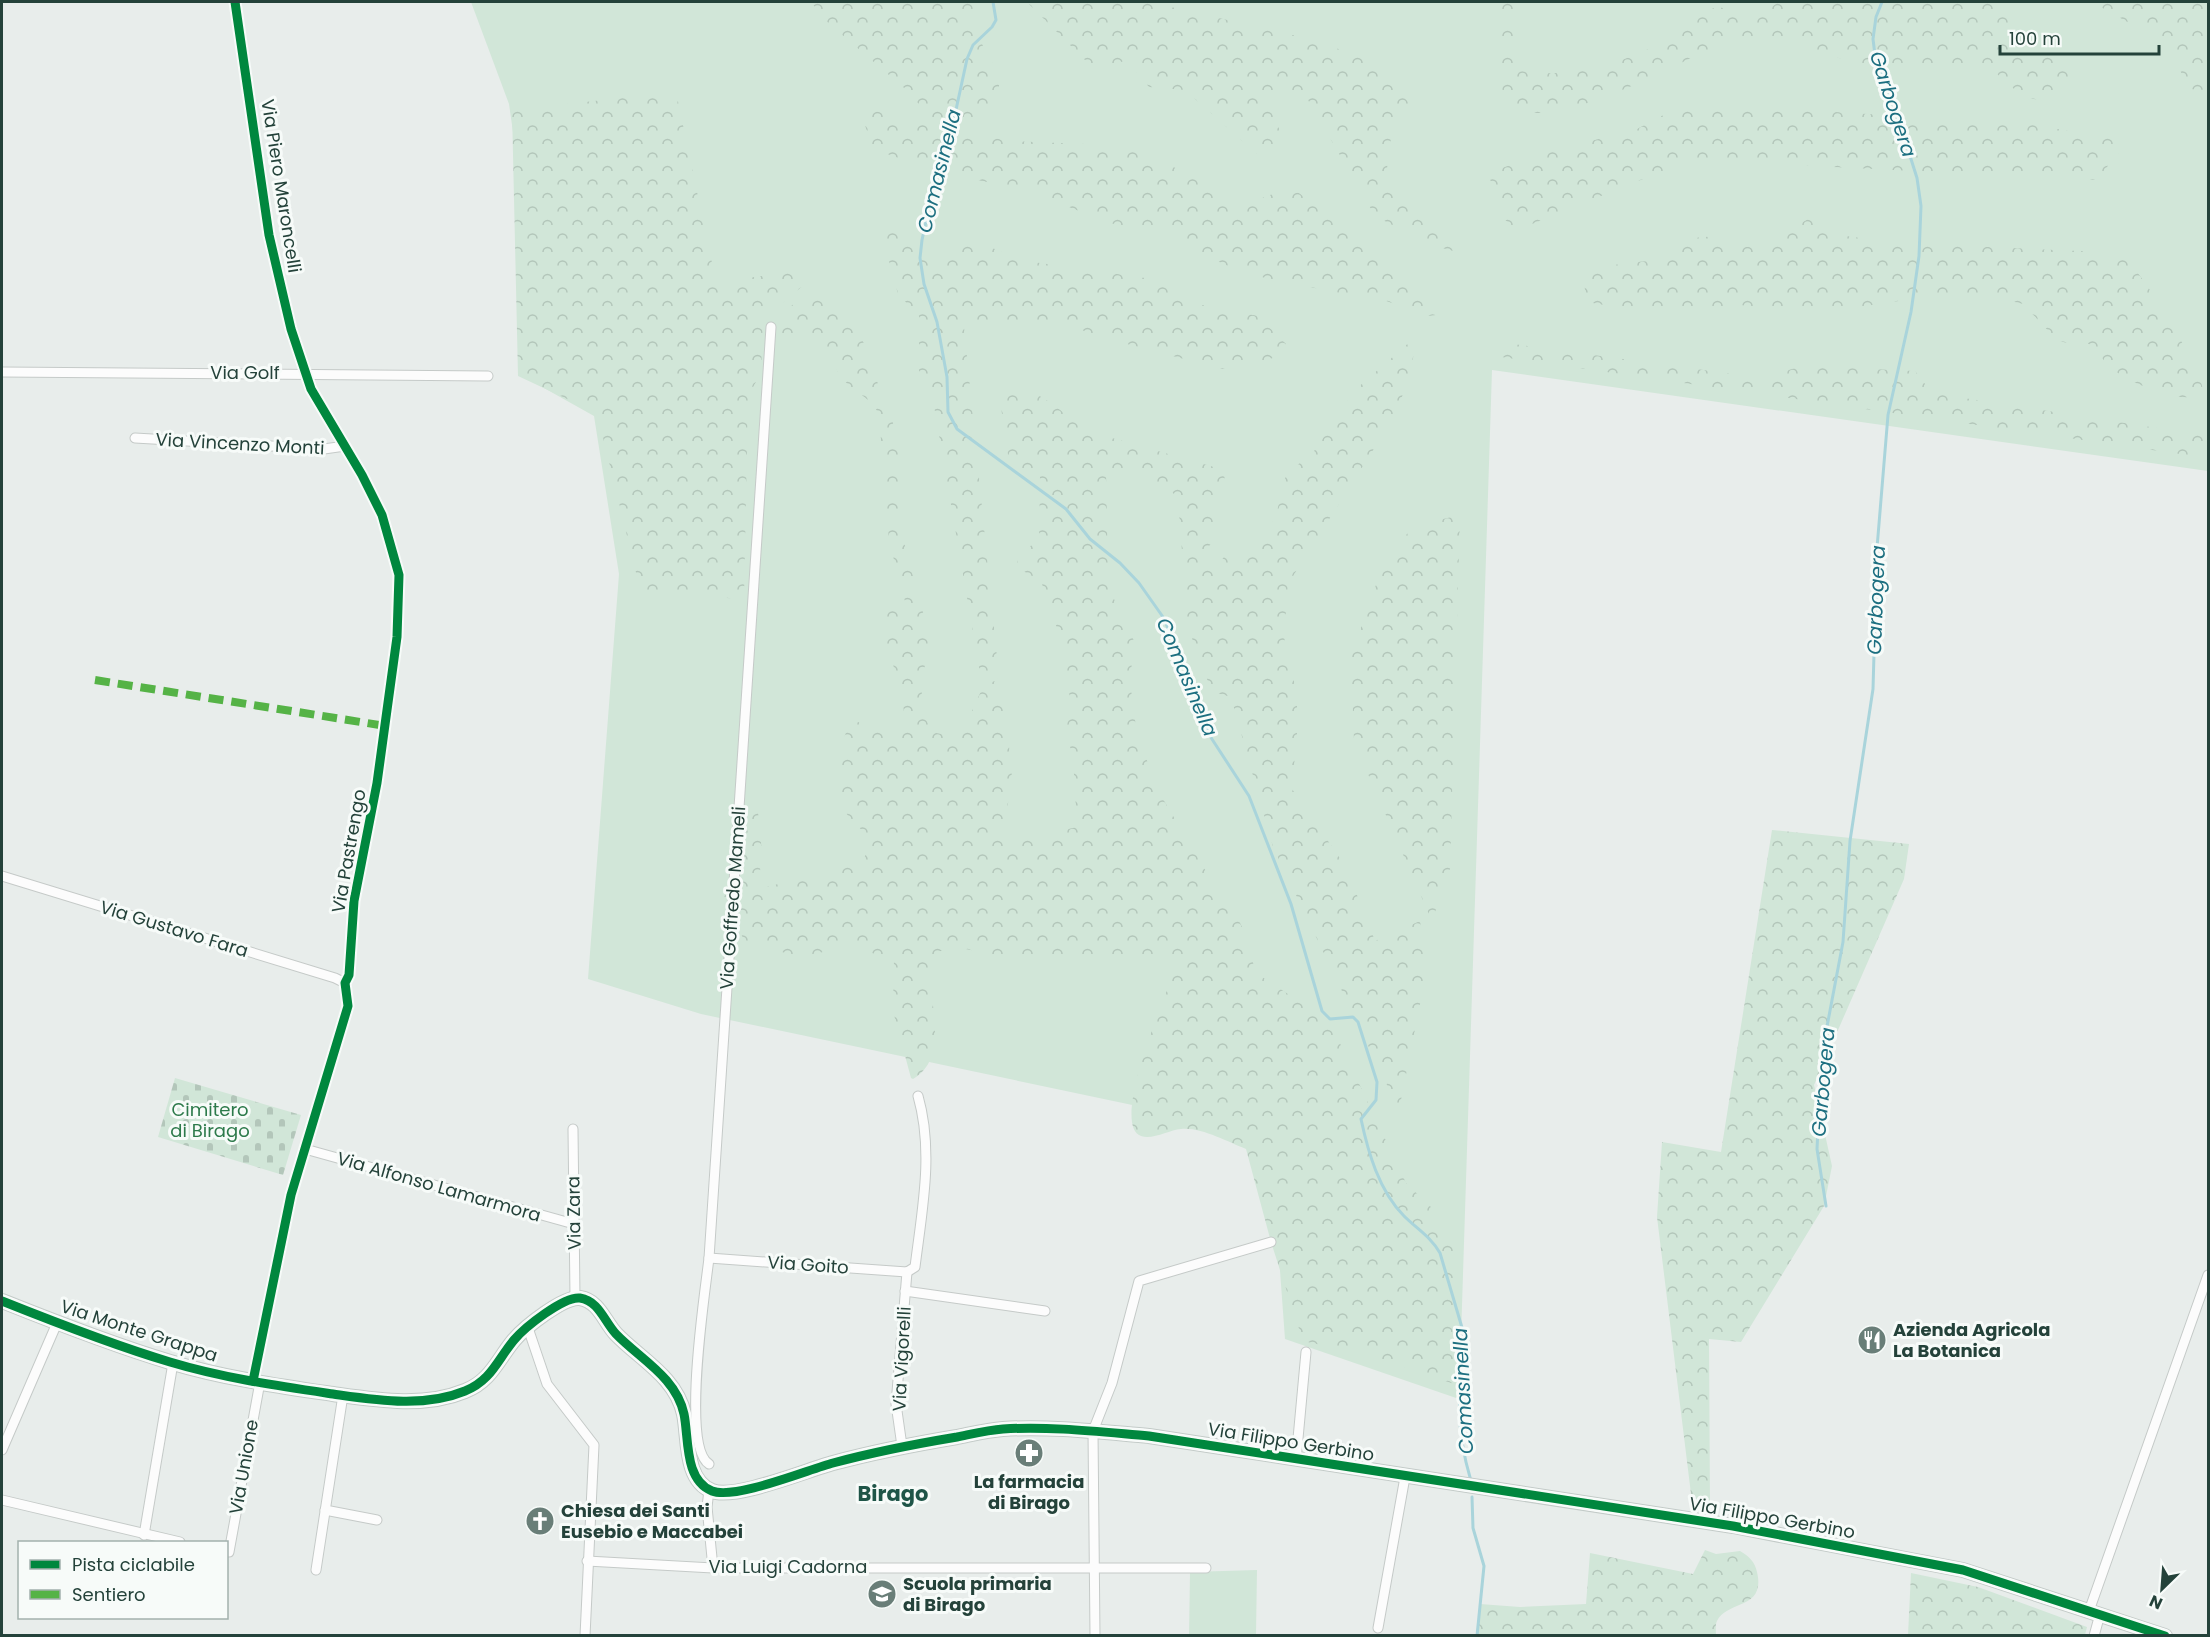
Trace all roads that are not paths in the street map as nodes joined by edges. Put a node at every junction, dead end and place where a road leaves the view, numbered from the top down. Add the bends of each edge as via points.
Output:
1 (235, 2) edge
2 (771, 327) dead end
3 (2, 372) edge
4 (305, 373) junction
5 (488, 376) dead end
6 (135, 438) dead end
7 (345, 446) junction
8 (2, 876) edge
9 (345, 983) junction
10 (918, 1096) dead end
11 (573, 1129) dead end
12 (305, 1149) junction
13 (573, 1224) junction
14 (1271, 1242) dead end
15 (709, 1258) junction
16 (907, 1272) junction
17 (2208, 1275) edge
18 (906, 1291) junction
19 (575, 1298) junction
20 (2, 1301) edge
21 (1046, 1311) dead end
22 (57, 1323) junction
23 (528, 1328) junction
24 (1306, 1352) dead end
25 (173, 1363) junction
26 (256, 1381) junction
27 (343, 1395) junction
28 (1093, 1431) junction
29 (902, 1446) junction
30 (2, 1450) edge
31 (1296, 1460) junction
32 (709, 1464) dead end
33 (1405, 1477) junction
34 (709, 1490) junction
35 (2, 1500) edge
36 (325, 1510) junction
37 (377, 1520) dead end
38 (144, 1535) junction
39 (175, 1541) edge
40 (228, 1552) edge
41 (587, 1561) junction
42 (713, 1568) junction
43 (1206, 1568) dead end
44 (316, 1570) dead end
45 (1094, 1570) junction
46 (2094, 1612) junction
47 (1378, 1628) dead end
48 (585, 1635) edge
49 (1095, 1635) edge
50 (2094, 1635) edge
51 (2165, 1635) edge

1 - 4 street, Via Piero Maroncelli via 269,235
2 - 15 street, Via Goffredo Mameli
3 - 4 street, Via Golf
4 - 5 street, Via Golf
4 - 7 street, Via Pastrengo
6 - 7 street, Via Vincenzo Monti via 324,449
7 - 9 street, Via Pastrengo via 390,536 400,592 386,726 354,901 349,975
8 - 9 street, Via Gustavo Fara
9 - 12 street, Via Pastrengo via 348,1006
10 - 16 street, Via Vigorelli via 926,1123 926,1176 915,1267
11 - 13 street, Via Zara
12 - 13 street, Via Alfonso Lamarmora
12 - 26 street, Via Pastrengo via 291,1195
13 - 19 street, Via Zara
14 - 28 street via 1139,1281 1112,1383
15 - 16 street, Via Goito
15 - 32 street, Via Goffredo Mameli via 695,1399 699,1454
16 - 18 street, Via Vigorelli
17 - 46 street
18 - 21 street
18 - 29 street, Via Vigorelli via 896,1404
19 - 23 street via 560,1302
19 - 34 street via 588,1300 597,1307 619,1336 670,1385 683,1410 695,1476
20 - 22 street, Via Monte Grappa
22 - 25 street, Via Monte Grappa
22 - 30 street
23 - 27 street, Via Monte Grappa via 515,1339 486,1379 463,1392 419,1401
23 - 41 street via 547,1384 594,1445
24 - 31 street, Via Filippo Gerbino
25 - 26 street, Via Monte Grappa
25 - 38 street
26 - 27 street, Via Monte Grappa
26 - 40 street, Via Unione
27 - 36 street
28 - 29 street, Via Filippo Gerbino via 1002,1429
28 - 31 street, Via Filippo Gerbino
28 - 45 street
29 - 34 street, Via Filippo Gerbino via 726,1494
31 - 33 street, Via Filippo Gerbino
33 - 46 street, Via Filippo Gerbino via 1733,1526 1963,1570
33 - 47 street
34 - 42 street
35 - 38 street
36 - 37 street
36 - 44 street
38 - 39 street
41 - 42 street, Via Luigi Cadorna
41 - 48 street
42 - 45 street, Via Luigi Cadorna
43 - 45 street, Via Luigi Cadorna
45 - 49 street
46 - 50 street
46 - 51 street, Via Filippo Gerbino

